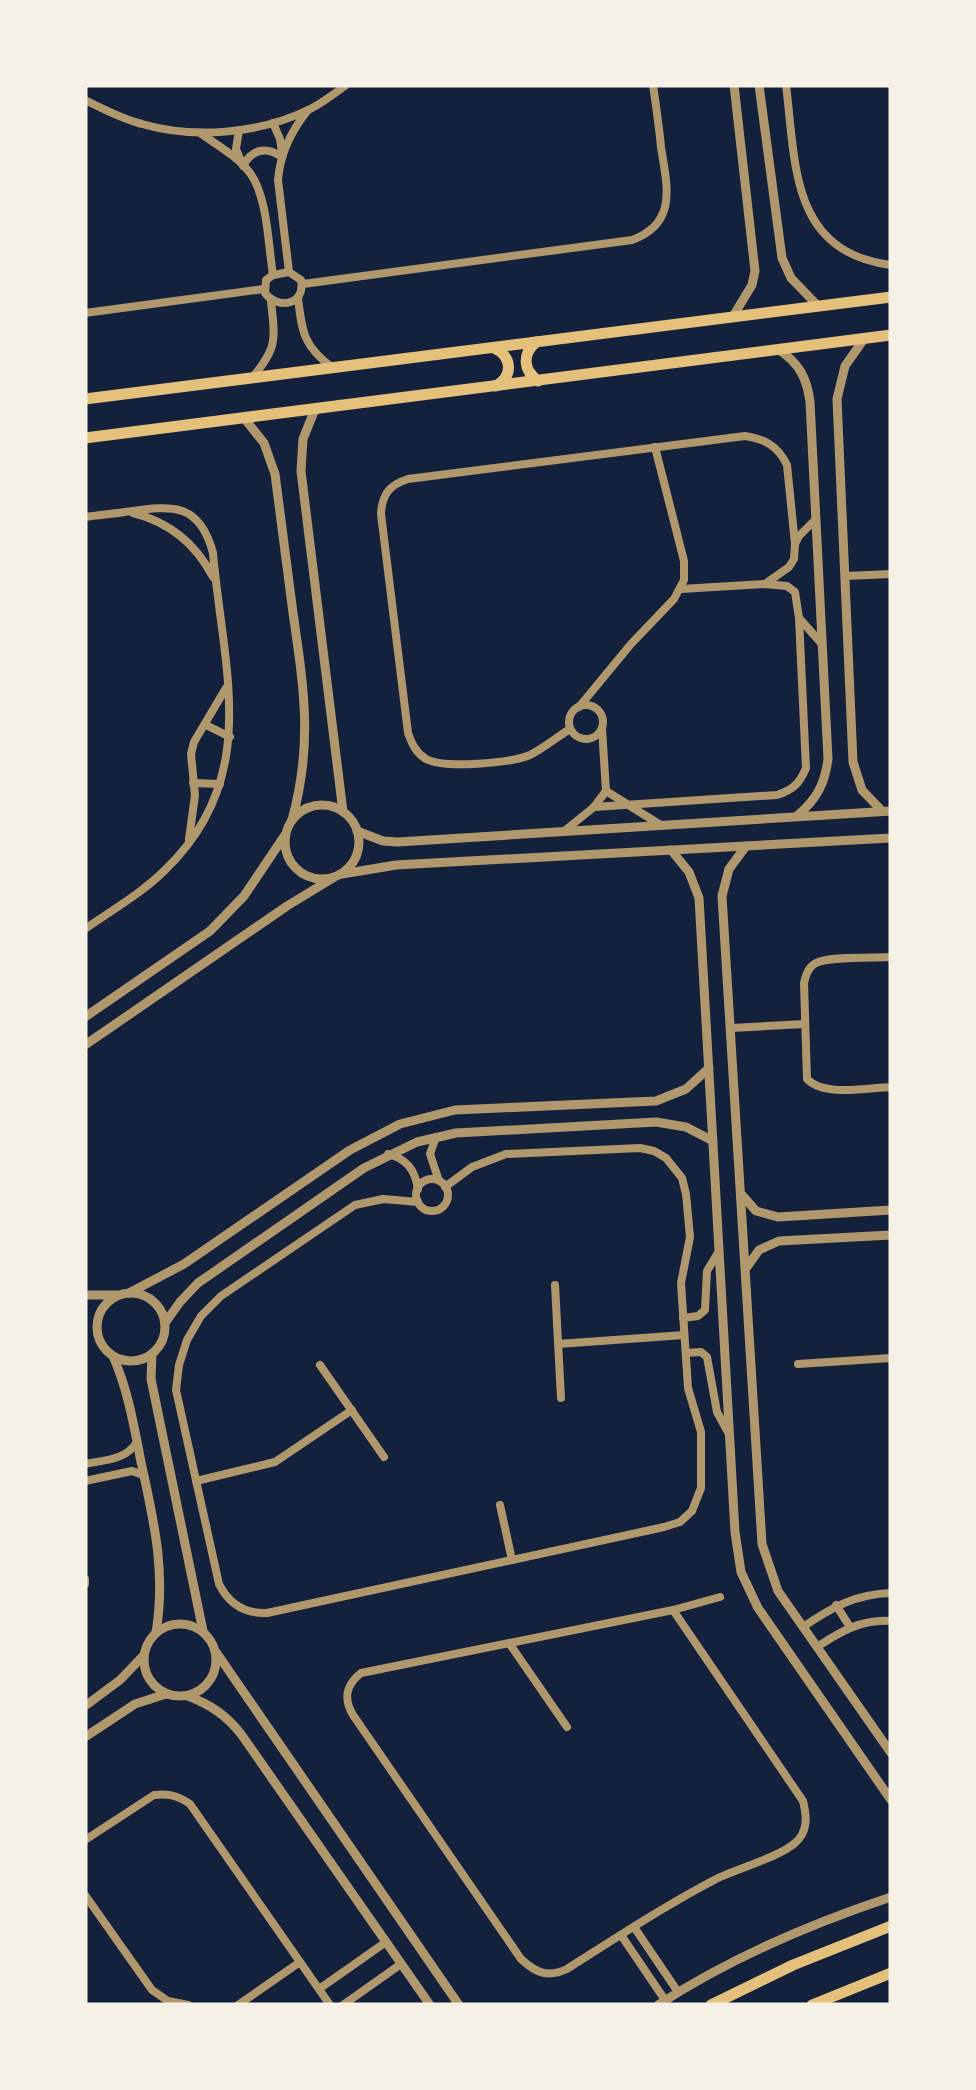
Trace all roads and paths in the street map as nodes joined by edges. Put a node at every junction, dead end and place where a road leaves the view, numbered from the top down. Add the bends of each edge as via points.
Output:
1 (346, 85) edge
2 (653, 85) edge
3 (734, 85) edge
4 (759, 85) edge
5 (786, 85) edge
6 (85, 100) edge
7 (308, 110) junction
8 (272, 123) junction
9 (240, 130) junction
10 (200, 133) junction
11 (282, 157) junction
12 (243, 166) junction
13 (891, 265) edge
14 (289, 272) junction
15 (273, 275) junction
16 (302, 284) junction
17 (264, 289) junction
18 (891, 297) edge
19 (298, 298) junction
20 (271, 301) junction
21 (818, 306) junction
22 (85, 313) edge
23 (732, 318) junction
24 (891, 335) edge
25 (864, 339) junction
26 (536, 342) junction
27 (492, 348) junction
28 (778, 350) junction
29 (333, 368) junction
30 (252, 378) junction
31 (538, 380) junction
32 (496, 386) junction
33 (85, 399) edge
34 (315, 409) junction
35 (244, 418) junction
36 (85, 438) edge
37 (655, 447) junction
38 (128, 512) junction
39 (85, 517) edge
40 (815, 520) junction
41 (795, 544) junction
42 (780, 574) junction
43 (891, 574) edge
44 (845, 576) junction
45 (215, 580) junction
46 (765, 584) junction
47 (781, 586) junction
48 (681, 589) junction
49 (798, 618) junction
50 (822, 644) junction
51 (228, 684) junction
52 (578, 707) junction
53 (206, 725) junction
54 (570, 728) junction
55 (602, 728) junction
56 (230, 737) junction
57 (194, 783) junction
58 (220, 784) junction
59 (606, 791) junction
60 (624, 804) junction
61 (594, 807) junction
62 (886, 811) edge
63 (344, 812) junction
64 (798, 815) junction
65 (292, 820) junction
66 (659, 824) junction
67 (357, 830) junction
68 (564, 832) junction
69 (285, 835) junction
70 (891, 838) edge
71 (188, 842) junction
72 (746, 846) junction
73 (671, 850) junction
74 (338, 876) junction
75 (86, 927) edge
76 (891, 957) edge
77 (85, 1017) edge
78 (804, 1024) junction
79 (732, 1028) junction
80 (85, 1045) edge
81 (708, 1068) junction
82 (891, 1087) edge
83 (436, 1137) junction
84 (713, 1142) junction
85 (388, 1154) junction
86 (442, 1184) junction
87 (418, 1189) junction
88 (742, 1195) junction
89 (418, 1202) junction
90 (891, 1210) edge
91 (891, 1235) edge
92 (719, 1251) junction
93 (746, 1269) junction
94 (555, 1285) dead end
95 (124, 1294) junction
96 (85, 1295) edge
97 (684, 1318) junction
98 (165, 1323) junction
99 (85, 1330) edge
100 (684, 1335) junction
101 (98, 1336) junction
102 (558, 1344) junction
103 (686, 1353) junction
104 (152, 1354) junction
105 (113, 1356) junction
106 (891, 1358) edge
107 (798, 1364) dead end
108 (320, 1365) dead end
109 (561, 1398) dead end
110 (352, 1410) junction
111 (729, 1434) junction
112 (138, 1442) junction
113 (384, 1457) dead end
114 (85, 1464) edge
115 (144, 1475) junction
116 (85, 1481) edge
117 (196, 1482) junction
118 (200, 1496) junction
119 (176, 1502) junction
120 (500, 1504) dead end
121 (512, 1560) junction
122 (891, 1593) edge
123 (720, 1597) dead end
124 (836, 1605) junction
125 (673, 1610) junction
126 (891, 1621) edge
127 (803, 1626) junction
128 (850, 1627) junction
129 (202, 1631) junction
130 (156, 1633) junction
131 (510, 1643) junction
132 (817, 1647) junction
133 (216, 1652) junction
134 (144, 1655) junction
135 (167, 1694) junction
136 (188, 1696) junction
137 (85, 1706) edge
138 (567, 1727) dead end
139 (85, 1736) edge
140 (891, 1753) edge
141 (891, 1800) edge
142 (85, 1840) edge
143 (85, 1895) edge
144 (891, 1897) edge
145 (891, 1926) edge
146 (634, 1928) junction
147 (621, 1935) junction
148 (386, 1942) junction
149 (300, 1962) junction
150 (401, 1964) junction
151 (891, 1973) edge
152 (319, 1988) junction
153 (678, 1992) junction
154 (160, 1996) junction
155 (662, 2002) edge
156 (151, 2005) edge
157 (188, 2005) edge
158 (238, 2005) edge
159 (330, 2005) edge
160 (342, 2005) edge
161 (430, 2005) edge
162 (459, 2005) edge
163 (711, 2005) edge
164 (812, 2005) edge

1 - 7 street
2 - 16 street via 668,194 658,224 641,237
3 - 23 street via 756,271
4 - 21 street via 782,258
5 - 13 street via 805,206 833,242 852,255
6 - 10 street via 142,124
7 - 8 street
7 - 11 street
8 - 9 street
8 - 11 street
9 - 10 street
9 - 12 street via 236,148
10 - 12 street
11 - 12 street via 264,149
11 - 14 street via 278,180
12 - 15 street via 260,194
14 - 15 street
14 - 16 street
15 - 17 street
16 - 19 street
17 - 20 street
17 - 22 street
18 - 21 main road
19 - 20 street
19 - 29 street via 306,342
20 - 30 street via 273,348
21 - 23 main road
23 - 26 main road
24 - 25 main road
25 - 28 main road
25 - 44 street via 844,366 837,399
26 - 27 main road
26 - 31 main road via 526,359
27 - 29 main road
27 - 32 main road via 509,365
28 - 31 main road
28 - 40 street via 808,386
29 - 30 main road
30 - 33 main road
31 - 32 main road
32 - 34 main road
34 - 35 main road
34 - 63 street via 303,439 301,471
35 - 36 main road
35 - 65 street via 275,474 305,700 306,748
37 - 41 street via 745,436 772,445 786,465
37 - 48 street via 684,561
37 - 54 street via 408,479 382,502 412,745 442,764 506,761
38 - 39 street
38 - 45 street via 180,535
38 - 45 street via 167,507 198,521 213,553
40 - 41 street
40 - 50 street
41 - 42 street via 794,560
42 - 46 street
42 - 47 street
43 - 44 street
44 - 62 street via 853,762 862,790
45 - 51 street
46 - 47 street
46 - 48 street
47 - 49 street via 795,592
48 - 52 street
49 - 50 street
49 - 60 street via 806,768 801,781 777,795
50 - 64 street via 826,776
51 - 53 street
51 - 56 street
52 - 54 street
52 - 55 street via 595,708
53 - 56 street
53 - 57 street via 190,754
54 - 55 street via 590,739
55 - 59 street
56 - 58 street
57 - 58 street
57 - 71 street
58 - 71 street
59 - 60 street
59 - 61 street
60 - 61 street
60 - 66 street
61 - 68 street
62 - 64 street
63 - 65 street via 322,805
63 - 67 street
64 - 66 street
65 - 69 street
66 - 68 street
67 - 68 street via 398,842
67 - 74 street via 357,854
69 - 74 street via 287,857 301,874
69 - 77 street via 244,896 210,931
70 - 72 street
71 - 75 street via 164,871
72 - 73 street
72 - 79 street via 729,868 722,896
73 - 74 street via 396,865
73 - 81 street via 699,898
74 - 80 street
76 - 78 street via 816,963 804,983
78 - 79 street
78 - 82 street via 805,1068 814,1086
79 - 88 street
81 - 84 street
81 - 95 street via 686,1089 656,1101 455,1110 400,1124 350,1150 184,1264
83 - 84 street via 656,1122 686,1127
83 - 85 street
83 - 86 street via 430,1154
84 - 92 street
85 - 87 street via 408,1165
85 - 98 street via 198,1283
86 - 87 street via 426,1180
86 - 89 street via 447,1200 437,1210
86 - 97 street via 506,1154 640,1148 660,1154 677,1170 686,1194
87 - 89 street
88 - 90 street via 756,1211 778,1217
88 - 93 street
89 - 117 street via 383,1198 348,1208 201,1316 182,1353 176,1390
91 - 93 street via 779,1241 759,1250
92 - 97 street via 706,1271 705,1310
92 - 111 street
93 - 127 street via 762,1544 778,1591
94 - 102 street
95 - 96 street
95 - 98 street via 153,1301
95 - 101 street via 99,1316
97 - 100 street
98 - 104 street
99 - 101 street
100 - 102 street
100 - 103 street
101 - 105 street
102 - 109 street
103 - 111 street via 707,1358 717,1412
103 - 121 street via 702,1438 702,1488 692,1511 672,1525
104 - 105 street via 126,1361
104 - 119 street
105 - 112 street
106 - 107 street
108 - 110 street
110 - 113 street
110 - 117 street via 275,1462
111 - 141 street via 736,1552 748,1590
112 - 114 street via 122,1456
112 - 115 street
115 - 116 street via 132,1470
115 - 130 street via 160,1564
117 - 118 street
118 - 119 street
118 - 121 street via 219,1584 228,1599 250,1612
119 - 129 street
120 - 121 street
122 - 124 street
123 - 125 street
124 - 127 street
124 - 128 street
125 - 131 street
125 - 146 street via 807,1815 798,1842 786,1850 720,1877
126 - 128 street
127 - 132 street
128 - 132 street
129 - 130 street via 179,1624
129 - 133 street
130 - 134 street
131 - 138 street
131 - 147 street via 361,1672 346,1692 347,1704 530,1968 555,1974
132 - 140 street
133 - 136 street via 208,1684
133 - 162 street
134 - 135 street via 149,1678
134 - 137 street
135 - 136 street
135 - 139 street via 135,1704
136 - 148 street via 209,1704 242,1734
142 - 149 street via 154,1795 180,1797
143 - 154 street
144 - 153 street via 764,1946
145 - 163 main road
146 - 147 street
146 - 153 street
147 - 155 street
148 - 150 street
148 - 152 street
149 - 152 street
149 - 158 street
150 - 160 street
150 - 161 street
151 - 164 main road
152 - 159 street
153 - 155 street
154 - 156 street
154 - 157 street

